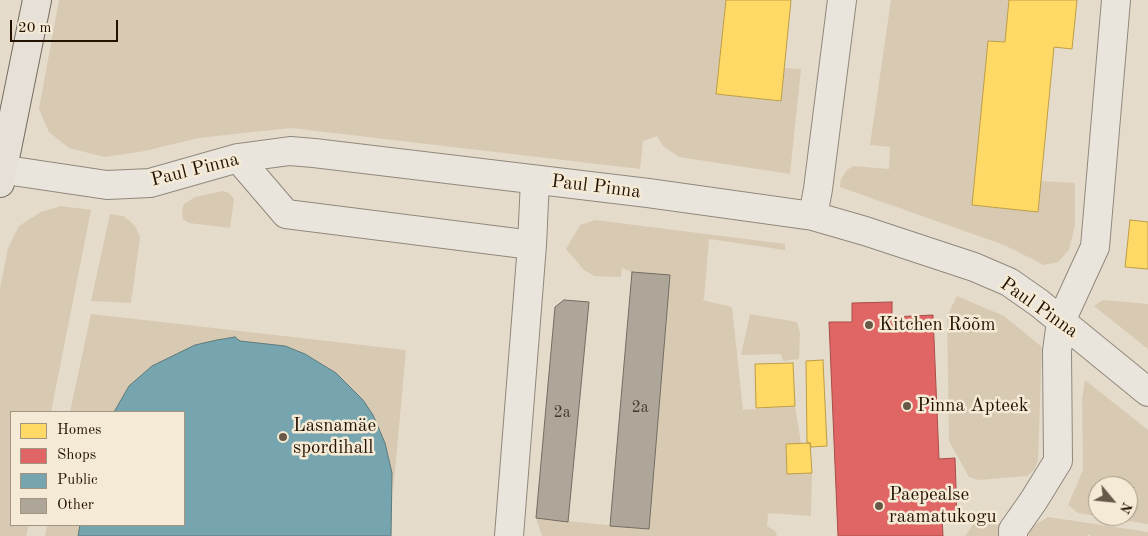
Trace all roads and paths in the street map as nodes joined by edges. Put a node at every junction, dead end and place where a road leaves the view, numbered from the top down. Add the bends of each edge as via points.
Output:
1 (37, 0) edge
2 (842, 0) edge
3 (1116, 0) edge
4 (6, 124) edge
5 (238, 158) junction
6 (1, 174) edge
7 (535, 180) junction
8 (813, 216) junction
9 (532, 245) junction
10 (1061, 321) junction
11 (1148, 392) edge
12 (508, 536) edge
13 (1013, 536) edge

1 - 4 main road
2 - 8 street
3 - 10 street via 1095,247
4 - 6 main road
5 - 6 street, Paul Pinna via 150,183 107,185
5 - 7 street, Paul Pinna via 290,152 314,153
5 - 9 street via 286,214
7 - 8 street, Paul Pinna
7 - 9 street
8 - 10 street, Paul Pinna via 1000,278
9 - 12 street
10 - 11 street, Paul Pinna
10 - 13 street via 1057,351 1058,461 1013,530

